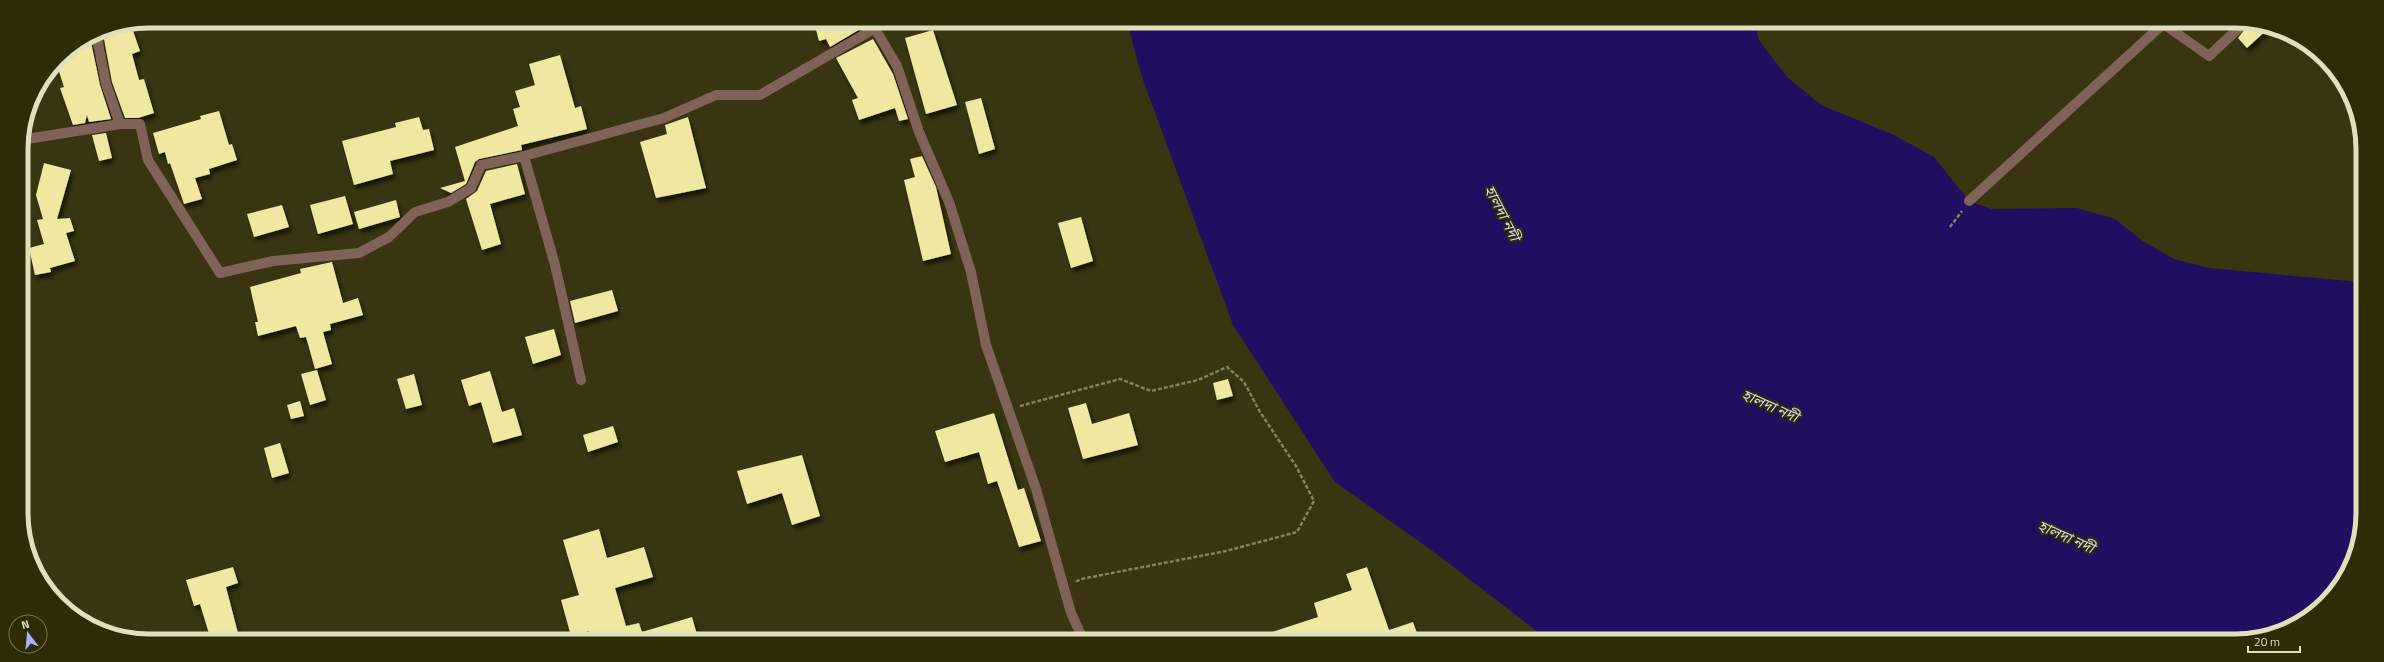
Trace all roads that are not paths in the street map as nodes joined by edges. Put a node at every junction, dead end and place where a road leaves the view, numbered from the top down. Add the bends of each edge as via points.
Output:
1 (868, 28) edge
2 (875, 28) edge
3 (2159, 28) edge
4 (2169, 28) edge
5 (2239, 28) edge
6 (97, 39) edge
7 (120, 124) junction
8 (28, 139) edge
9 (524, 156) junction
10 (1969, 201) road end
11 (581, 380) dead end
12 (1081, 634) edge

1 - 9 street via 760,95 716,95 664,118
2 - 12 street via 897,66 918,132 949,202 971,272 986,345 1036,489 1071,613
3 - 10 street
4 - 5 street via 2209,56
6 - 7 street via 106,84
7 - 8 street
7 - 9 street via 140,124 148,160 220,273 273,261 359,254 389,237 415,212 448,202 471,188 481,166
9 - 11 street via 555,265

